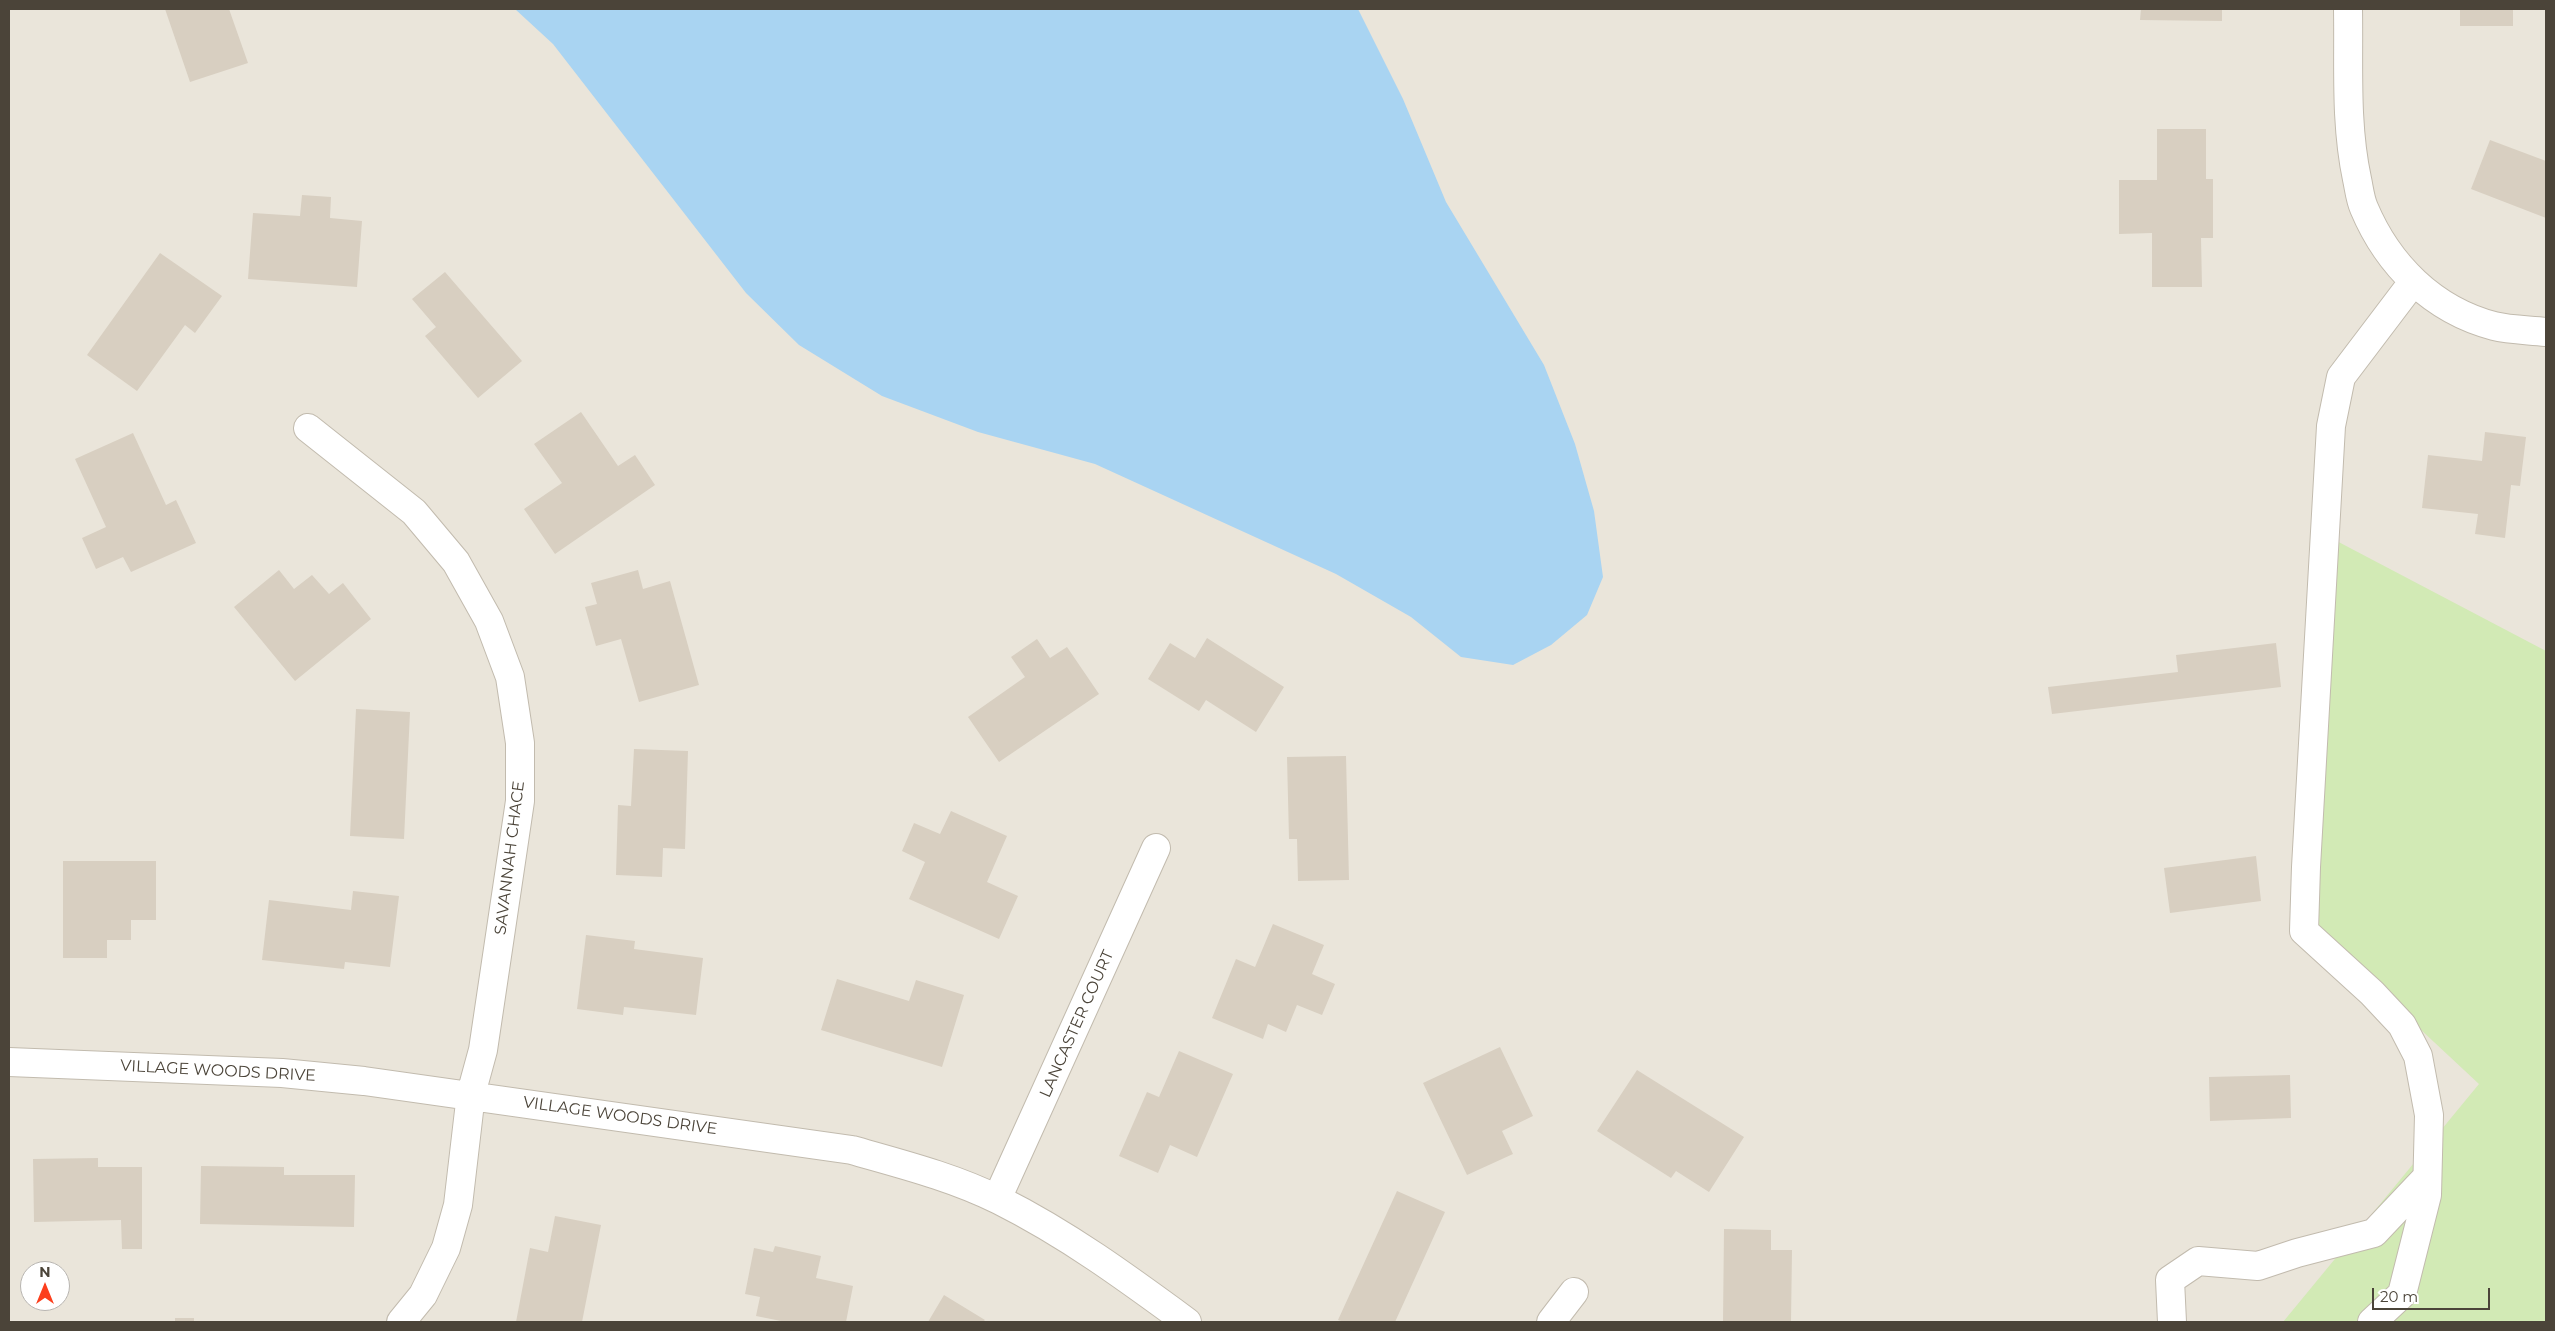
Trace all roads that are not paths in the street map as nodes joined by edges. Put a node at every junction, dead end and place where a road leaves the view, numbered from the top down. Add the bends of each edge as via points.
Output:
1 (2348, 9) edge
2 (2413, 282) junction
3 (2546, 332) edge
4 (308, 428) dead end
5 (1156, 848) dead end
6 (9, 1062) edge
7 (471, 1094) junction
8 (2427, 1177) junction
9 (998, 1199) junction
10 (1574, 1292) dead end
11 (402, 1322) edge
12 (1187, 1322) edge
13 (1551, 1322) edge
14 (2172, 1322) edge
15 (2372, 1322) edge

1 - 2 street via 2348,90 2353,157 2363,207 2385,247
2 - 3 street via 2451,310 2494,326
2 - 8 street via 2341,378 2331,426 2304,931 2372,993 2402,1025 2414,1048 2428,1115
4 - 7 street, SAVANNAH CHACE via 414,512 456,562 490,620 510,677 520,743 520,801 483,1050
5 - 9 street, LANCASTER COURT
6 - 7 street, VILLAGE WOODS DRIVE via 282,1073
7 - 9 street, VILLAGE WOODS DRIVE via 852,1150 920,1169
7 - 11 street, SAVANNAH CHACE via 458,1205 446,1248 422,1295
8 - 14 street via 2374,1233 2258,1266 2198,1262 2170,1280
8 - 15 street via 2427,1195 2402,1294
9 - 12 street, VILLAGE WOODS DRIVE via 1112,1267
10 - 13 street

